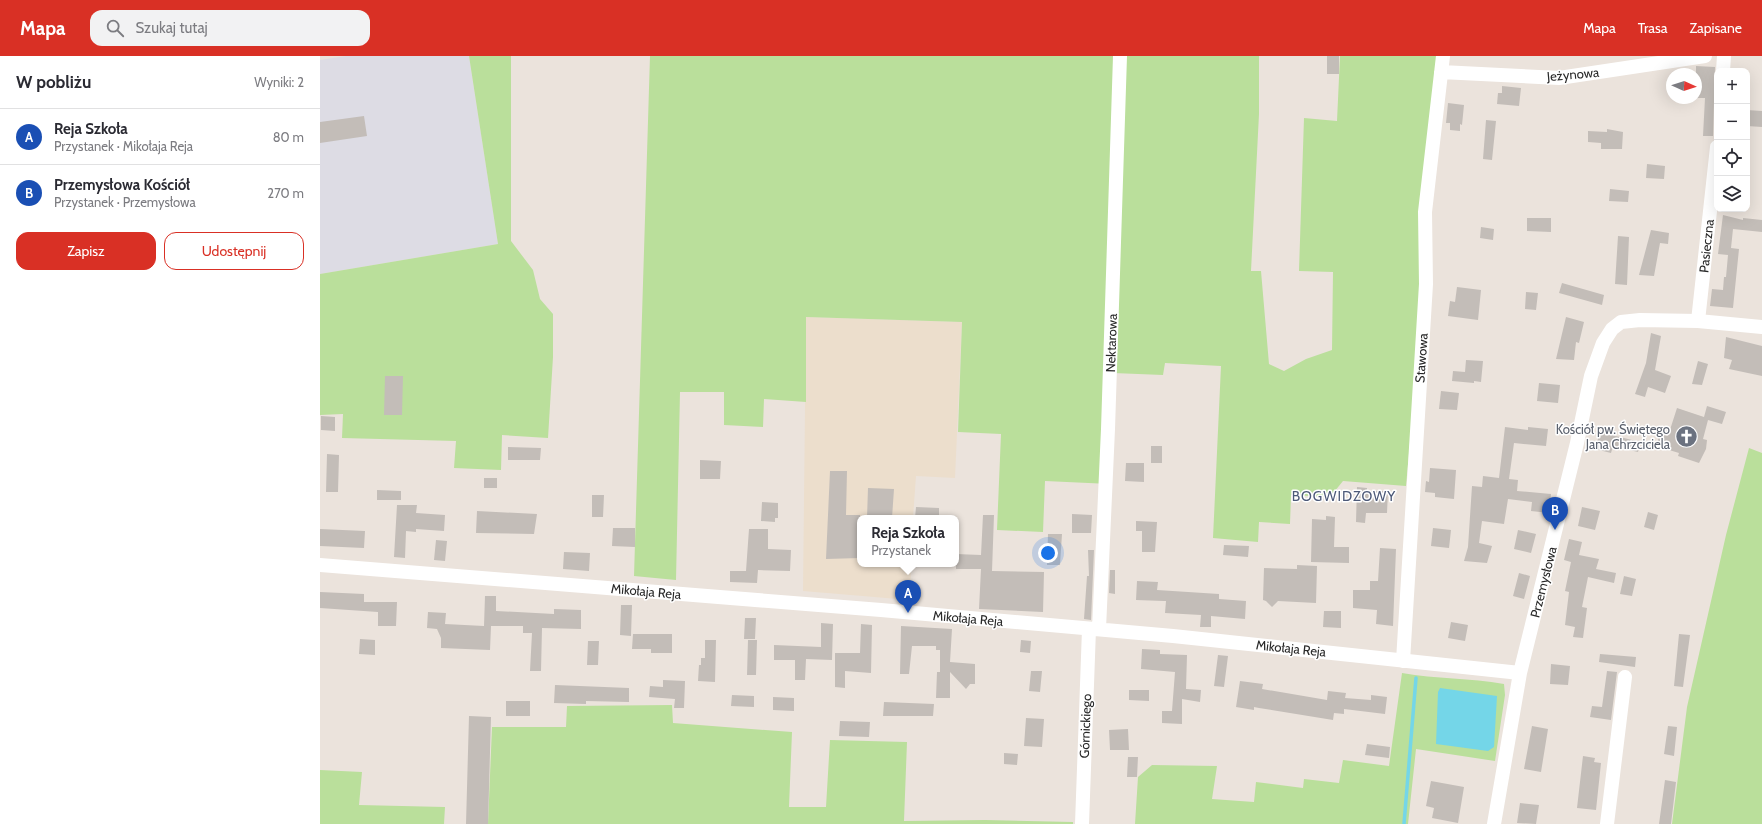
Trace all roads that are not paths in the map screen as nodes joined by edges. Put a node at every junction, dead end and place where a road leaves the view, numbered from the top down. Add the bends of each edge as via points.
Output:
1 (1120, 56) edge
2 (1443, 56) edge
3 (1705, 56) edge
4 (1724, 56) edge
5 (1723, 68) edge
6 (1440, 72) junction
7 (1714, 174) edge
8 (1698, 321) junction
9 (1762, 327) edge
10 (320, 565) edge
11 (1094, 629) junction
12 (1403, 660) junction
13 (1520, 673) junction
14 (1625, 677) dead end
15 (1082, 824) edge
16 (1494, 824) edge
17 (1607, 824) edge

1 - 11 street, Nektarowa via 1108,429
2 - 6 street, Stawowa
3 - 6 street, Jeżynowa via 1559,78
4 - 5 street
6 - 12 street, Stawowa via 1426,212 1426,284
7 - 8 street, Pasieczna
8 - 9 street, Przemysłowa
8 - 13 street, Przemysłowa via 1621,322 1612,329 1603,344 1591,376
10 - 11 street, Mikołaja Reja
11 - 12 street, Mikołaja Reja
11 - 15 street, Górnickiego
12 - 13 street, Mikołaja Reja
13 - 16 street, Przemysłowa
14 - 17 street

